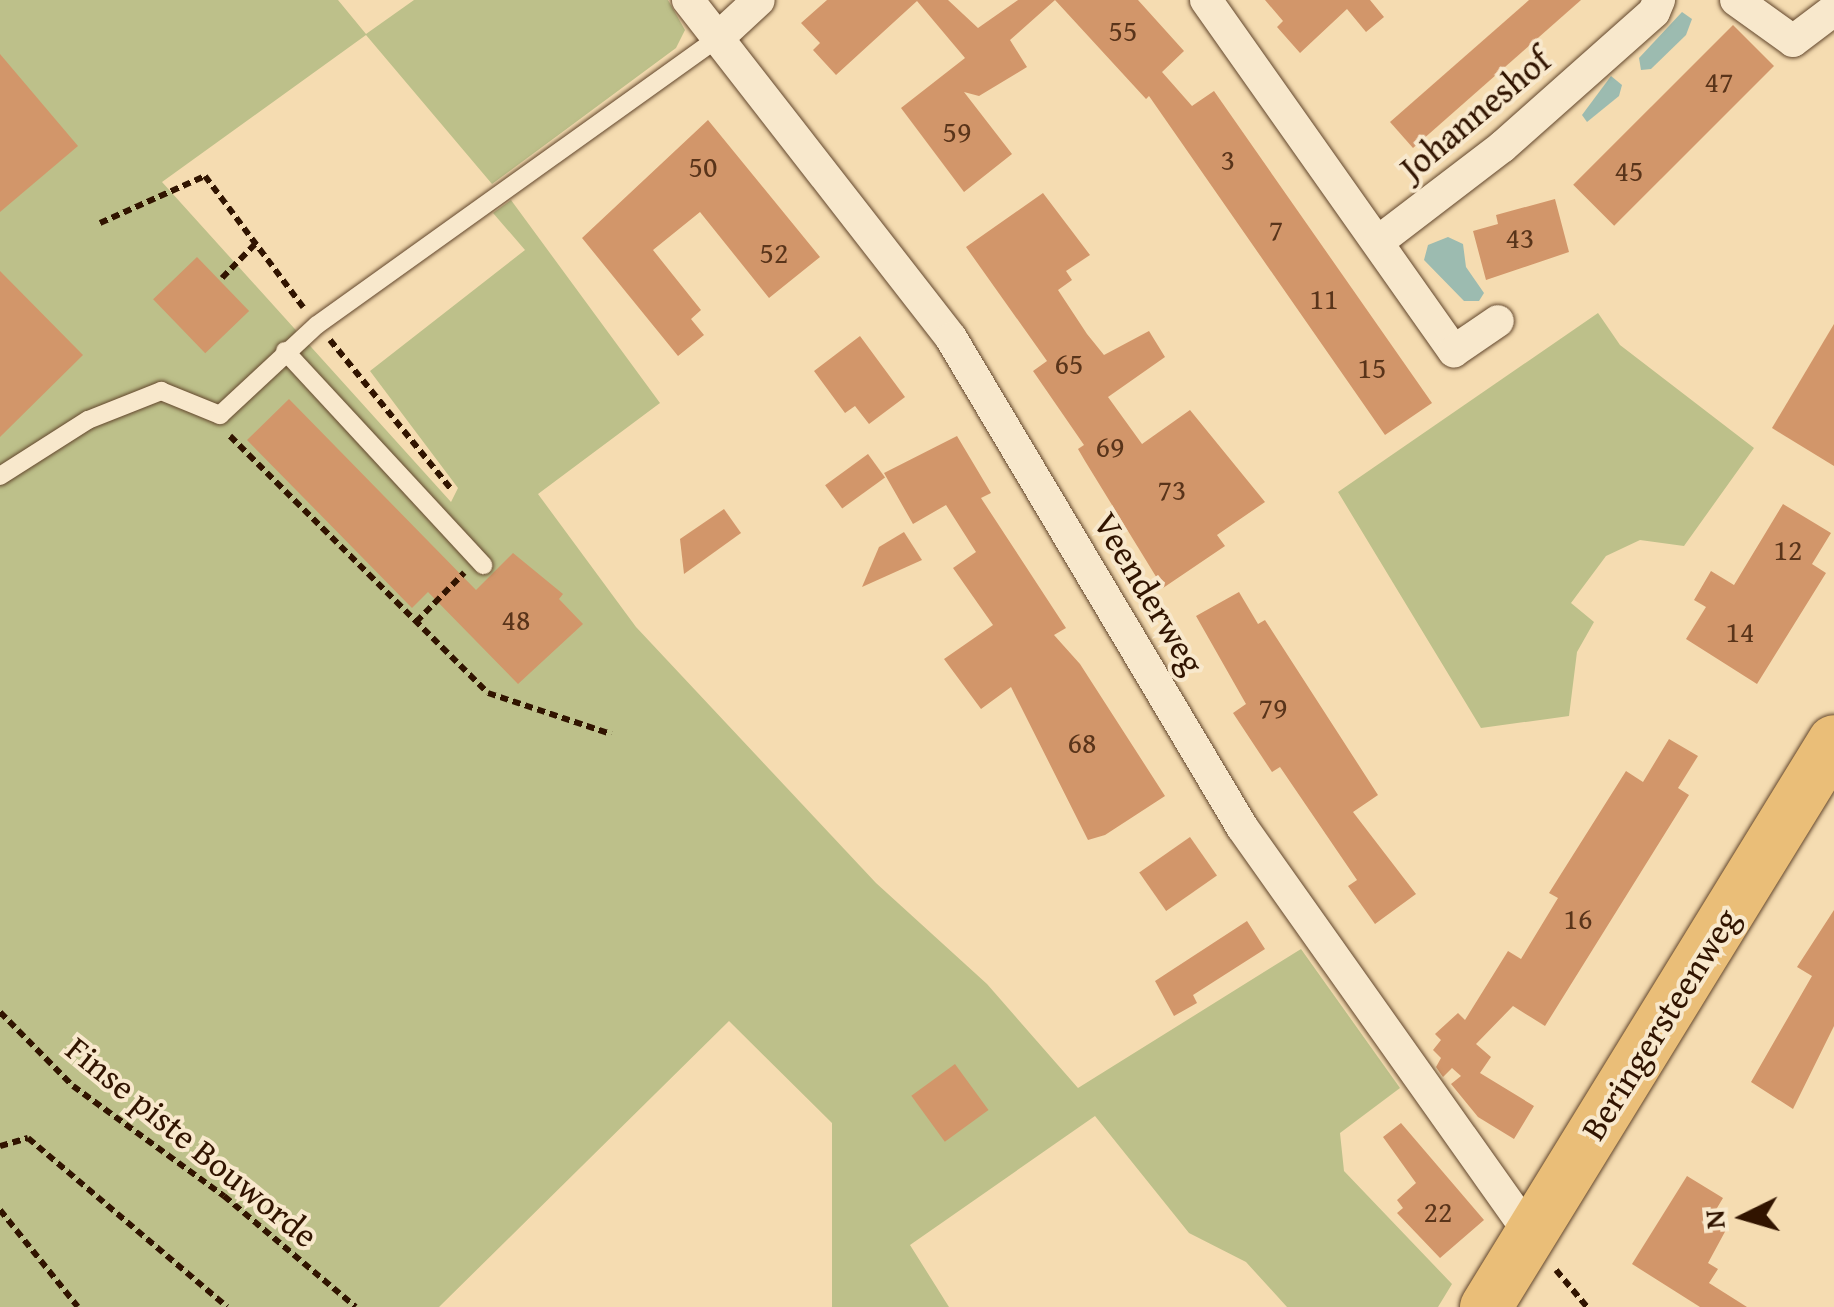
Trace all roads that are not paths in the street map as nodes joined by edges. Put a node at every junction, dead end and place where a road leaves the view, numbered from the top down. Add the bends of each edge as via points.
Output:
1 (688, 0) edge
2 (759, 0) edge
3 (1206, 0) edge
4 (1659, 0) edge
5 (1736, 0) edge
6 (1834, 10) edge
7 (719, 38) junction
8 (1378, 241) junction
9 (1498, 321) dead end
10 (285, 351) junction
11 (0, 476) edge
12 (483, 565) dead end
13 (1834, 742) edge
14 (1530, 1235) junction
15 (1486, 1307) edge

1 - 7 street, Veenderweg
2 - 7 street
3 - 8 street
4 - 8 street, Johanneshof via 1654,12 1502,147
5 - 6 street via 1793,41
7 - 10 lane
7 - 14 street, Veenderweg via 951,338 1242,828
8 - 9 street via 1454,350
10 - 11 lane via 220,414 160,391 88,420
10 - 12 lane
13 - 14 main road, Beringersteenweg
14 - 15 main road, Beringersteenweg

